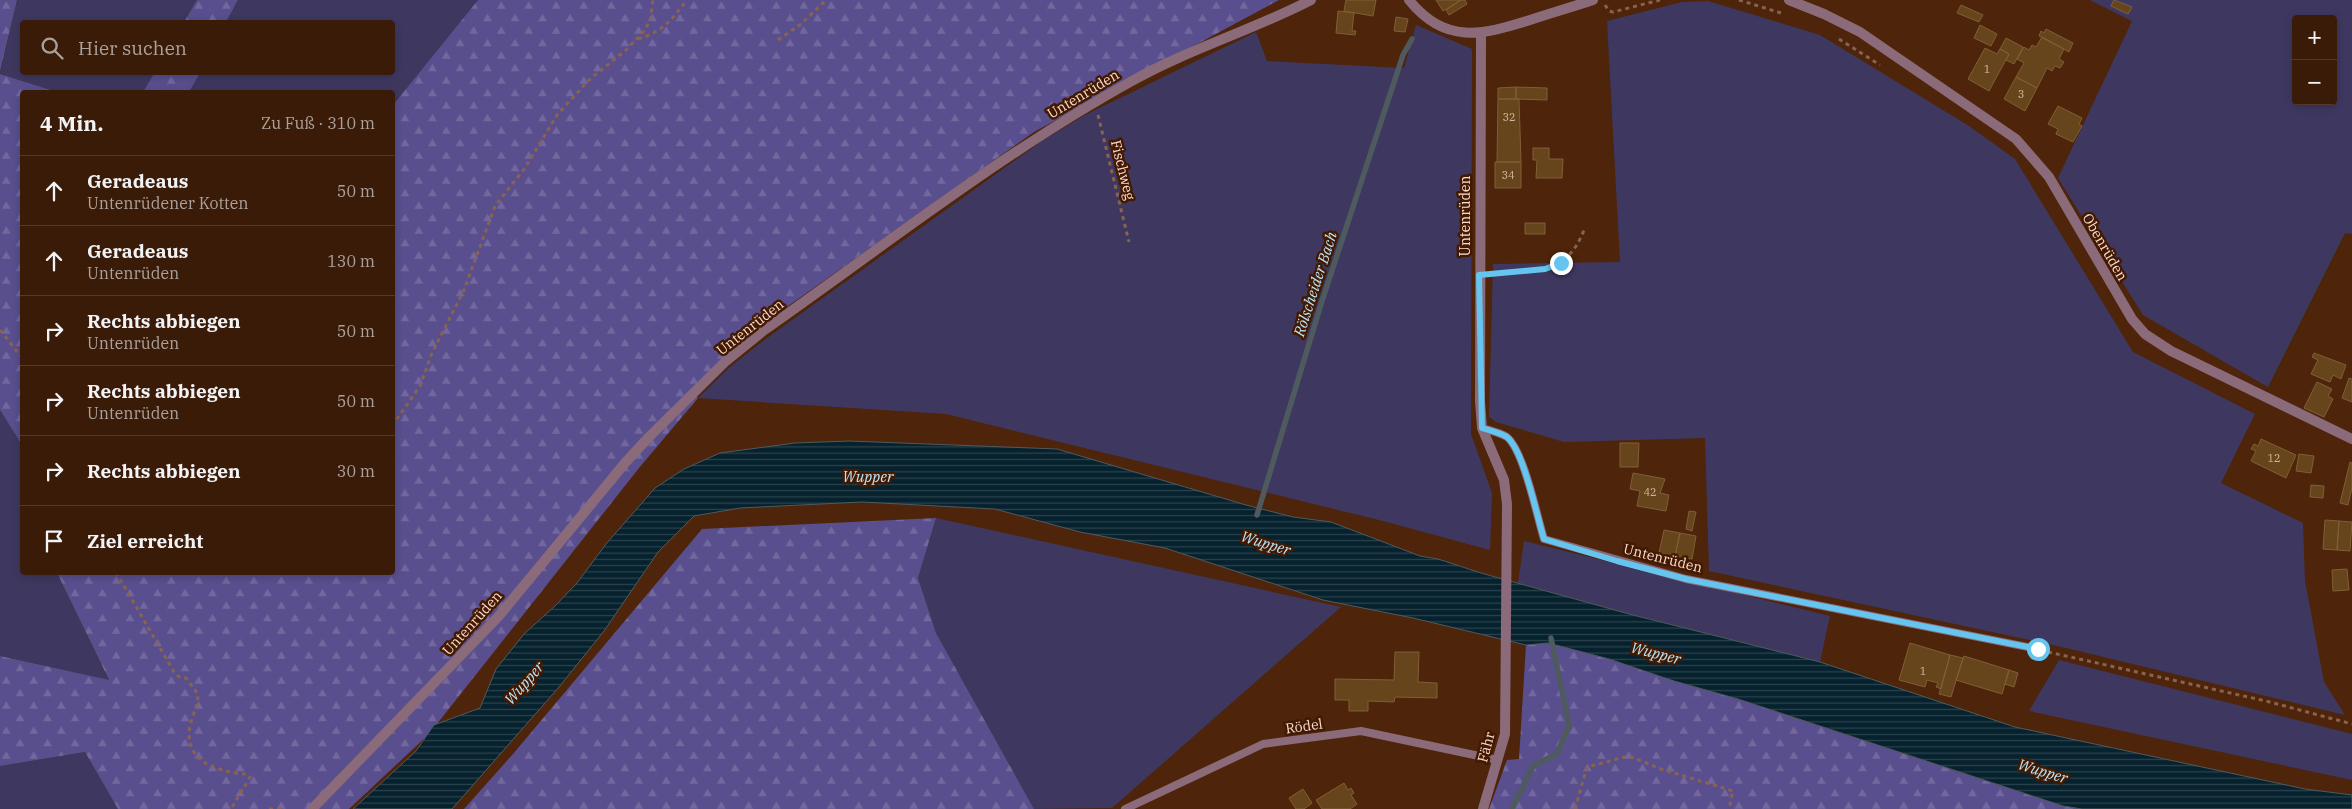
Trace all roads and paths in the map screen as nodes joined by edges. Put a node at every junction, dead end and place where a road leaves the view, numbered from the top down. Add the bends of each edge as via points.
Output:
1 (653, 0) edge
2 (687, 0) edge
3 (826, 0) edge
4 (1311, 0) edge
5 (1409, 0) edge
6 (1593, 0) edge
7 (1602, 0) edge
8 (1660, 0) edge
9 (1739, 0) edge
10 (1790, 0) edge
11 (1784, 14) dead end
12 (1481, 33) junction
13 (1837, 38) dead end
14 (637, 39) junction
15 (778, 40) dead end
16 (1887, 70) dead end
17 (1095, 102) junction
18 (1584, 230) dead end
19 (1129, 242) dead end
20 (1479, 275) junction
21 (0, 330) edge
22 (20, 355) edge
23 (395, 422) edge
24 (1482, 428) junction
25 (2352, 439) edge
26 (118, 575) edge
27 (2038, 649) joint
28 (1507, 690) joint
29 (2352, 724) edge
30 (1498, 760) junction
31 (231, 809) edge
32 (269, 809) edge
33 (281, 809) edge
34 (312, 809) edge
35 (1125, 809) edge
36 (1483, 809) edge
37 (1574, 809) edge
38 (1729, 809) edge

1 - 14 path via 650,21
2 - 14 path via 664,27 653,35
3 - 15 path
4 - 17 street, Untenrüden via 1165,63
5 - 12 street via 1438,26
6 - 12 street
7 - 8 path via 1613,12
9 - 11 path
10 - 25 street, Obenrüden via 1860,32 2002,128 2031,154 2049,177 2132,320 2145,334 2171,351
12 - 20 street, Untenrüden
13 - 16 path
14 - 23 path via 589,80 557,115 525,168 495,206 464,290 432,353 420,386
17 - 19 path, Fischweg
17 - 34 street, Untenrüden via 1037,136 726,361 625,463 498,617
18 - 20 path via 1567,258 1554,267
20 - 24 street, Untenrüden
21 - 22 path
24 - 27 lane, Untenrüden via 1507,437 1517,453 1544,539 1659,573
24 - 28 street, Untenrüden via 1504,480 1507,512
26 - 31 path via 174,672 186,678 198,694 190,719 190,748 209,766 250,777
27 - 29 path
28 - 30 street, Fähr via 1505,734
30 - 35 lane, Rödel via 1361,731 1351,732 1263,744
30 - 36 street, Fähr
32 - 33 path
37 - 38 path via 1587,767 1629,756 1733,790

